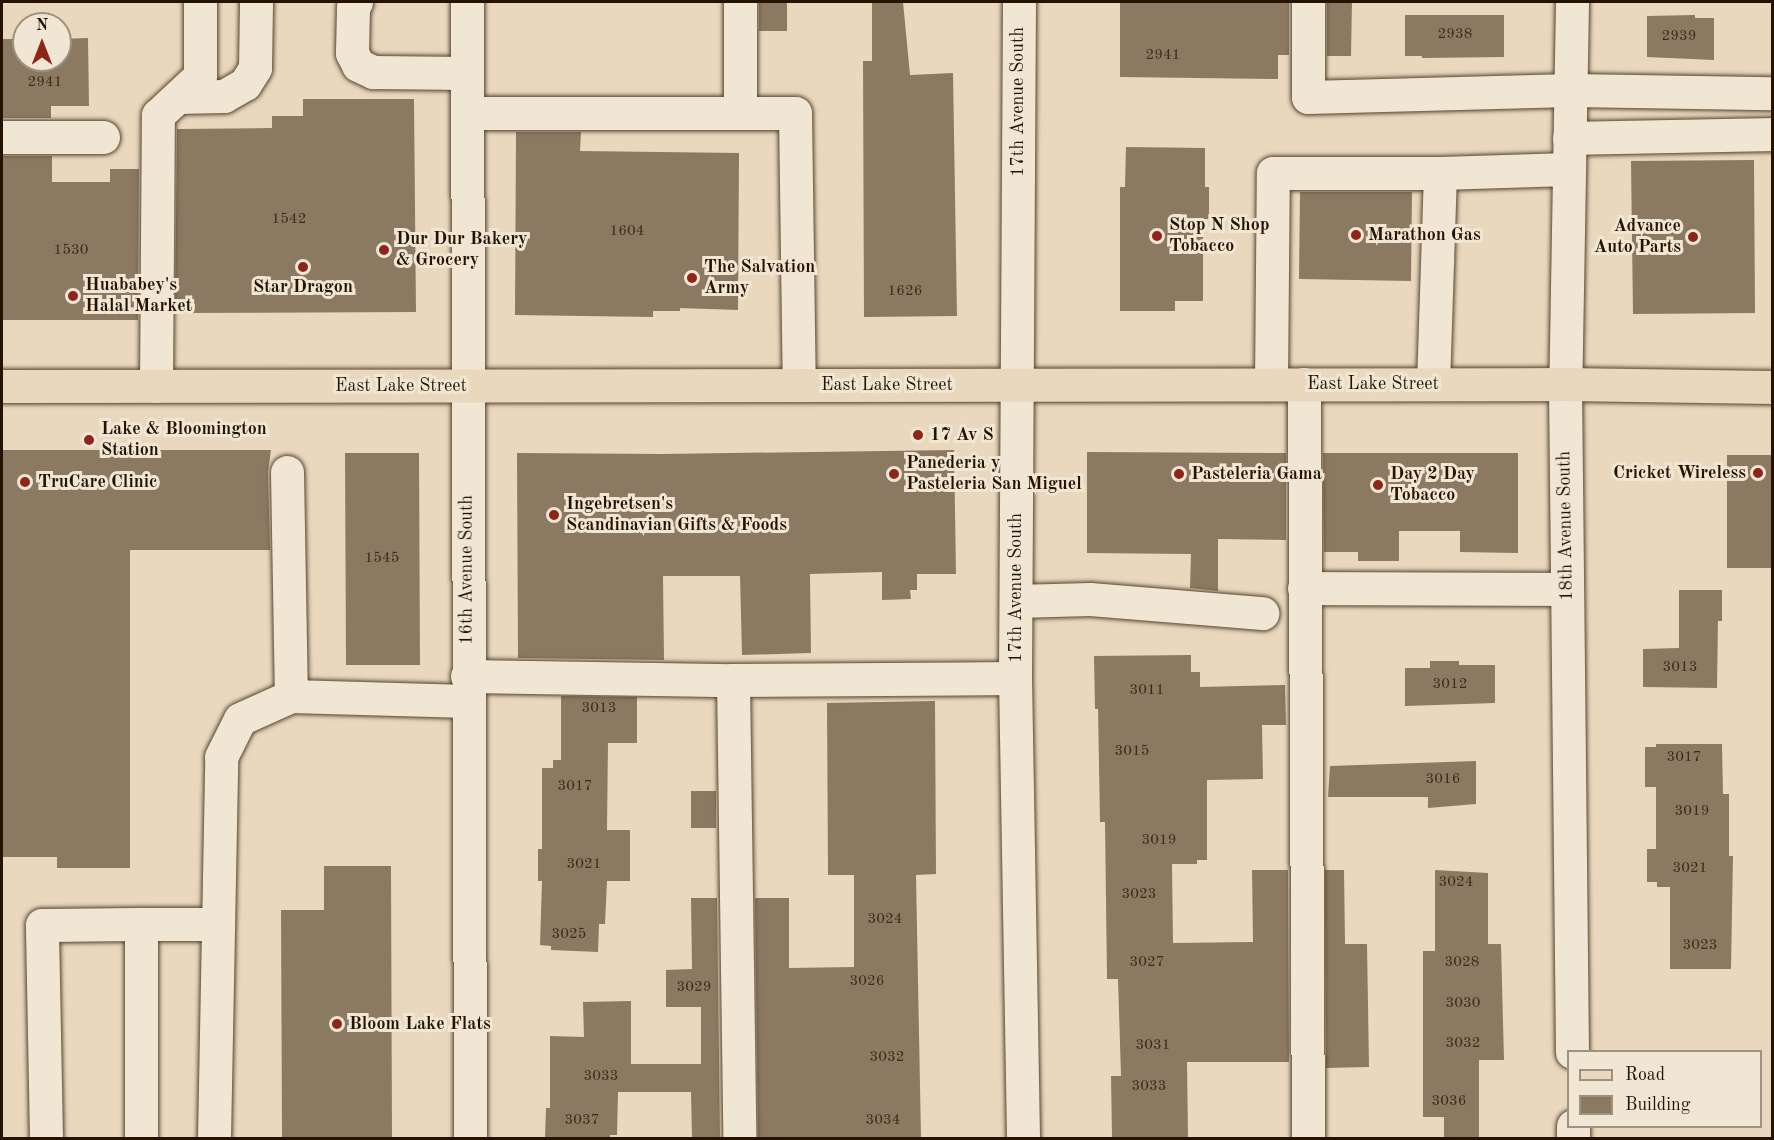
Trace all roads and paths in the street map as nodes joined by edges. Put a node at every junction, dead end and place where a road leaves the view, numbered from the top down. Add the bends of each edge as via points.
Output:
1 (200, 2) edge
2 (256, 2) edge
3 (356, 2) edge
4 (467, 2) edge
5 (740, 2) edge
6 (1019, 2) edge
7 (1308, 2) edge
8 (1572, 2) edge
9 (467, 73) junction
10 (1571, 90) junction
11 (1773, 93) edge
12 (178, 97) junction
13 (467, 113) junction
14 (740, 113) junction
15 (1773, 134) edge
16 (2, 137) edge
17 (103, 137) dead end
18 (1569, 153) junction
19 (1440, 174) junction
20 (1271, 384) junction
21 (1304, 384) junction
22 (1433, 384) junction
23 (1564, 384) junction
24 (467, 385) junction
25 (799, 385) junction
26 (1017, 385) junction
27 (2, 386) edge
28 (156, 386) junction
29 (1773, 387) edge
30 (287, 472) dead end
31 (1304, 588) junction
32 (1567, 589) junction
33 (1016, 601) junction
34 (1263, 613) dead end
35 (1015, 678) junction
36 (733, 680) junction
37 (467, 689) junction
38 (291, 696) junction
39 (141, 924) junction
40 (218, 924) junction
41 (1572, 1050) edge
42 (45, 1138) edge
43 (141, 1138) edge
44 (214, 1138) edge
45 (470, 1138) edge
46 (739, 1138) edge
47 (1023, 1138) edge
48 (1308, 1138) edge

1 - 12 street via 200,76
2 - 12 street via 255,68 245,84 224,96
3 - 9 street via 352,53 358,65 373,72
4 - 9 street, 16th Avenue South
5 - 14 street
6 - 26 street, 17th Avenue South
7 - 10 street via 1308,97
8 - 10 street, 18th Avenue South
9 - 13 street, 16th Avenue South
10 - 11 street
10 - 18 street, 18th Avenue South
12 - 28 street via 158,115
13 - 14 street
13 - 24 street, 16th Avenue South
14 - 25 street via 795,113
15 - 18 street
16 - 17 street
18 - 19 street
18 - 23 street, 18th Avenue South
19 - 20 street via 1273,174
19 - 22 street
20 - 21 main road, East Lake Street
20 - 26 main road, East Lake Street
21 - 22 main road, East Lake Street
21 - 31 street
22 - 23 main road, East Lake Street
23 - 29 main road, East Lake Street
23 - 32 street, 18th Avenue South
24 - 25 main road, East Lake Street
24 - 28 main road, East Lake Street
24 - 37 street, 16th Avenue South
25 - 26 main road, East Lake Street
26 - 33 street, 17th Avenue South
27 - 28 main road, East Lake Street
30 - 38 street
31 - 32 street
31 - 48 street
32 - 41 street, 18th Avenue South
33 - 34 street via 1090,599
33 - 35 street, 17th Avenue South
35 - 36 street
35 - 47 street, 17th Avenue South
36 - 37 street
36 - 46 street
37 - 38 street
37 - 45 street, 16th Avenue South
38 - 40 street via 240,719 221,757
39 - 40 street
39 - 42 street via 42,925
39 - 43 street
40 - 44 street

